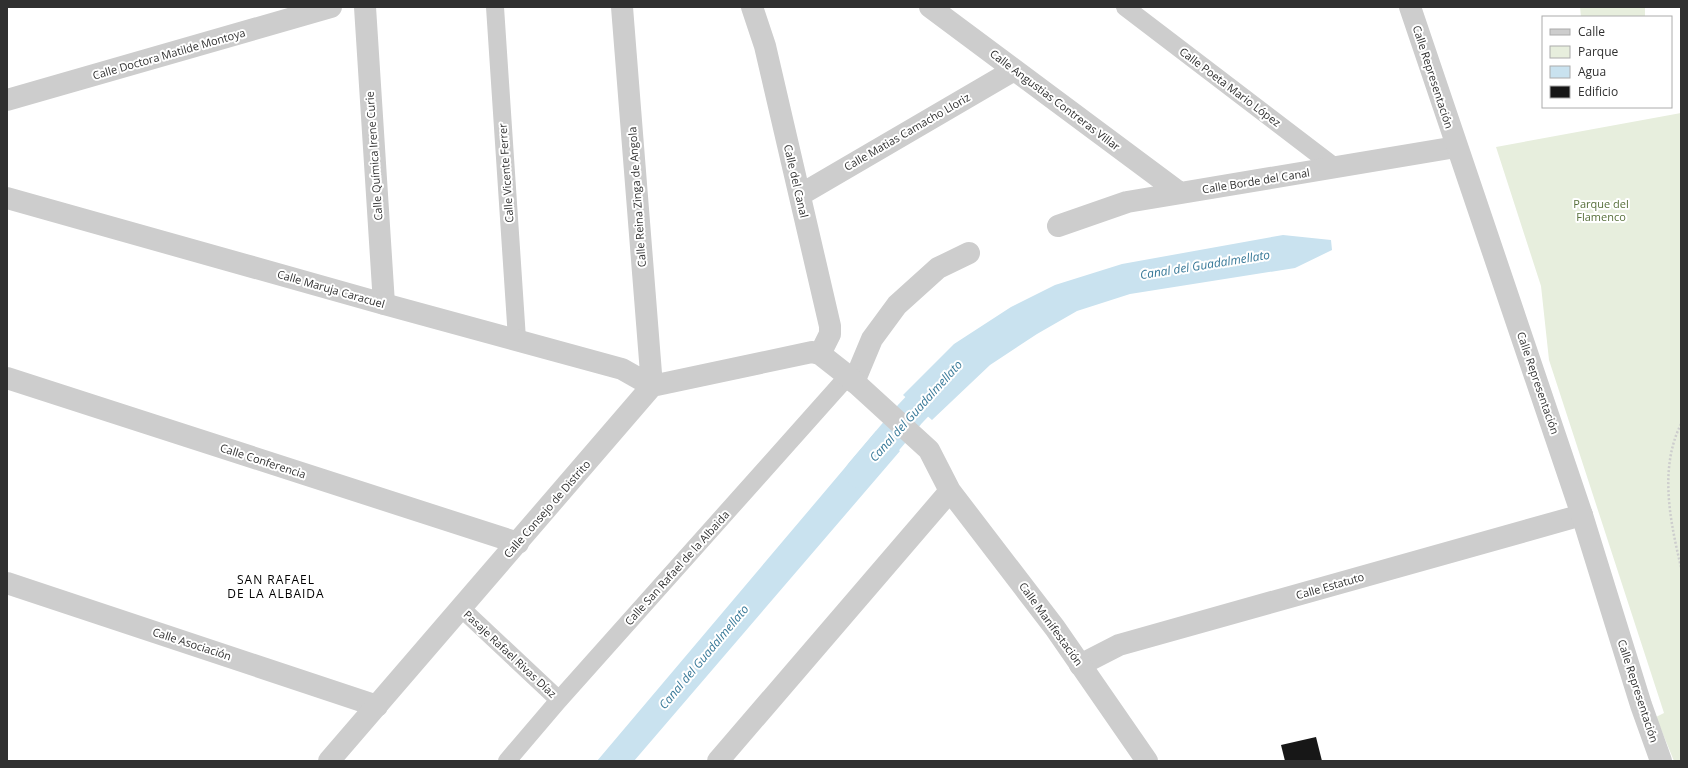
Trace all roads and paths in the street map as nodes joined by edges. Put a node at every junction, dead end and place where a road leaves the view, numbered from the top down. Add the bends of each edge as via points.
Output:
1 (331, 7) edge
2 (365, 7) edge
3 (495, 7) edge
4 (622, 7) edge
5 (752, 7) edge
6 (930, 7) edge
7 (1125, 7) edge
8 (1410, 7) edge
9 (1014, 70) junction
10 (7, 100) edge
11 (1456, 147) junction
12 (1336, 168) junction
13 (1180, 193) junction
14 (800, 195) junction
15 (7, 198) edge
16 (1058, 226) dead end
17 (970, 253) dead end
18 (384, 304) junction
19 (517, 339) junction
20 (820, 354) junction
21 (7, 378) edge
22 (851, 379) junction
23 (652, 386) junction
24 (1681, 424) edge
25 (950, 490) junction
26 (1582, 514) junction
27 (518, 543) junction
28 (1681, 567) edge
29 (7, 583) edge
30 (461, 608) junction
31 (1080, 665) junction
32 (560, 700) junction
33 (377, 706) junction
34 (329, 761) edge
35 (507, 761) edge
36 (718, 761) edge
37 (1147, 761) edge
38 (1661, 761) edge

1 - 10 street, Calle Doctora Matilde Montoya
2 - 18 street, Calle Química Irene Curie
3 - 19 street, Calle Vicente Ferrer
4 - 23 street, Calle Reina Zinga de Angola
5 - 14 street, Calle del Canal via 765,46
6 - 9 street, Calle Angustias Contreras Villar
7 - 12 street, Calle Poeta Mario López
8 - 11 street, Calle Representación
9 - 13 street, Calle Angustias Contreras Villar
9 - 14 street, Calle Matias Camacho Lloriz
11 - 12 street, Calle Borde del Canal
11 - 26 street, Calle Representación
12 - 13 street, Calle Borde del Canal
13 - 16 street, Calle Borde del Canal via 1128,202
14 - 20 street, Calle del Canal via 830,326 830,334
15 - 18 street, Calle Maruja Caracuel
17 - 22 street via 938,268 897,305 872,339
18 - 19 street, Calle Maruja Caracuel
19 - 23 street, Calle Maruja Caracuel via 622,369
20 - 22 street
20 - 23 street via 812,352
21 - 27 street, Calle Conferencia
22 - 25 street via 929,450
22 - 32 street, Calle San Rafael de la Albaida
23 - 27 street, Calle Consejo de Distrito
24 - 28 path via 1674,439 1668,480 1673,534
25 - 31 street, Calle Manifestación
25 - 36 street
26 - 31 street, Calle Estatuto via 1119,645
26 - 38 street, Calle Representación
27 - 30 street, Calle Consejo de Distrito
29 - 33 street, Calle Asociación
30 - 32 street, Pasaje Rafael Rivas Díaz
30 - 33 street, Calle Consejo de Distrito
31 - 37 street, Calle Manifestación
32 - 35 street, Calle San Rafael de la Albaida
33 - 34 street, Calle Consejo de Distrito

